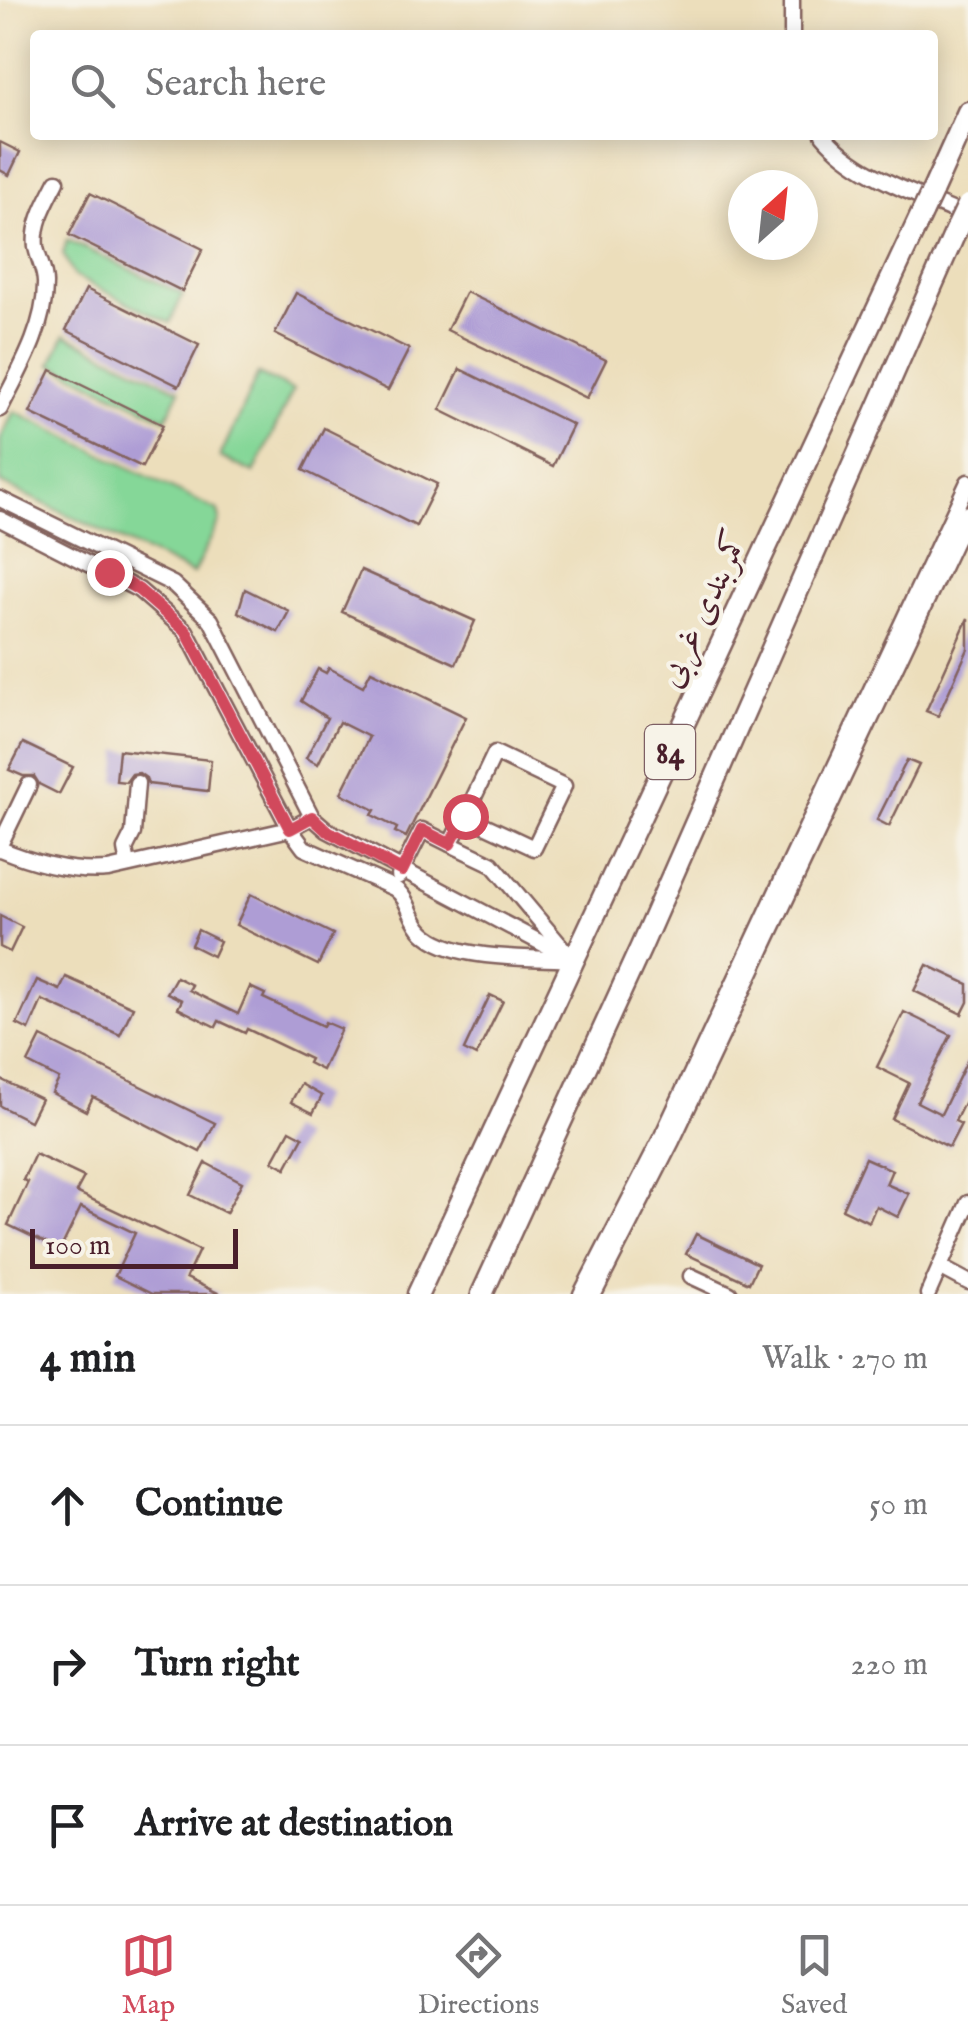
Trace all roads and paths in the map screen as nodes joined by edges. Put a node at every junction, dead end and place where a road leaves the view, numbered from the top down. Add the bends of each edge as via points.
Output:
1 (792, 0) edge
2 (792, 30) edge
3 (968, 112) edge
4 (828, 140) edge
5 (58, 181) dead end
6 (968, 205) edge
7 (963, 222) edge
8 (0, 409) edge
9 (968, 482) edge
10 (0, 499) edge
11 (968, 513) edge
12 (0, 519) edge
13 (136, 783) dead end
14 (29, 785) dead end
15 (465, 816) junction
16 (312, 817) junction
17 (290, 829) junction
18 (450, 844) junction
19 (0, 847) edge
20 (128, 865) junction
21 (402, 871) junction
22 (394, 888) junction
23 (574, 960) junction
24 (968, 1203) edge
25 (940, 1266) junction
26 (691, 1276) dead end
27 (968, 1282) edge
28 (723, 1292) edge
29 (418, 1294) edge
30 (482, 1294) edge
31 (581, 1294) edge
32 (594, 1294) edge
33 (928, 1294) edge

1 - 2 street
3 - 23 highway, کمربندی غربی / 84
4 - 7 street via 863,168
5 - 8 street via 38,218 35,244 46,283 39,320
6 - 7 highway, 84, bridge
7 - 30 highway, 84
9 - 31 street via 662,1136
10 - 16 street via 174,584 196,603
11 - 32 street
12 - 17 street via 139,590 186,631
13 - 20 street
14 - 19 street
15 - 15 street via 494,753 564,786 534,848
15 - 18 street
16 - 17 street
16 - 21 street
17 - 20 street
17 - 22 street via 304,848
18 - 21 street via 422,830
18 - 23 street via 492,864
19 - 20 street via 23,859 86,872
21 - 22 street
21 - 23 street
22 - 23 street via 422,932 457,951
23 - 29 highway, کمربندی غربی / 84
24 - 25 street
25 - 27 street
25 - 33 street
26 - 28 street

